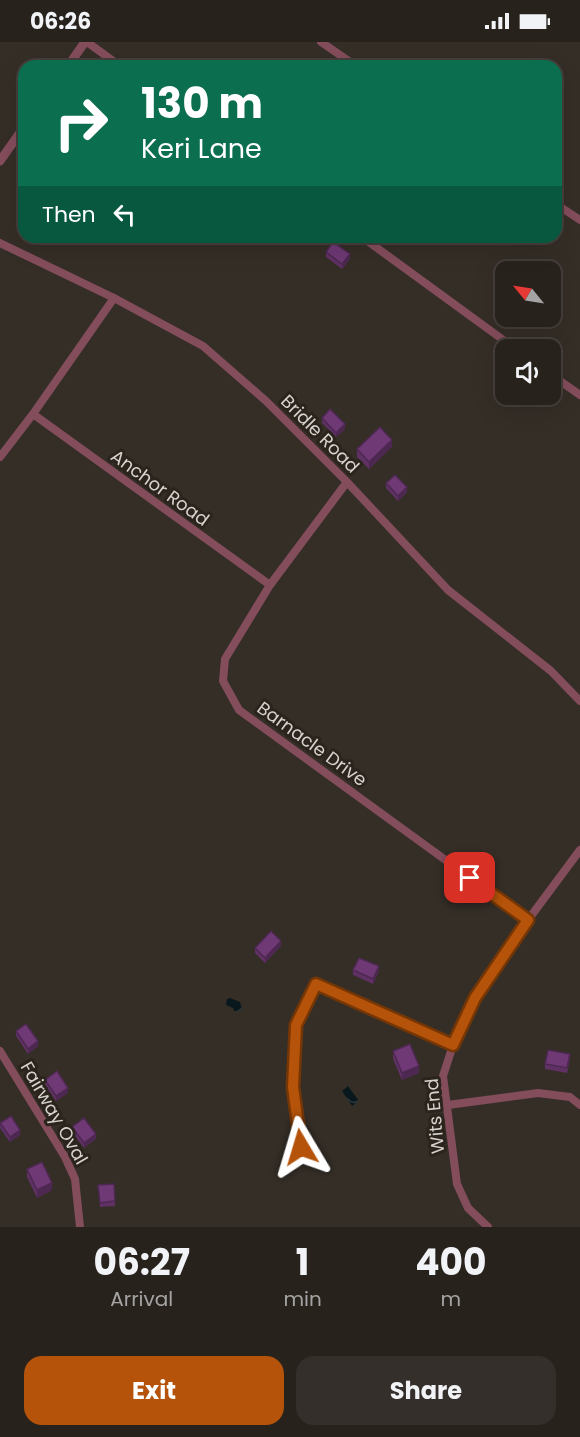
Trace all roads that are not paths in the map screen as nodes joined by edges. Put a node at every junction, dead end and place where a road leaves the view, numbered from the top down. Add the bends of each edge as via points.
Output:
1 (86, 42) edge
2 (321, 42) edge
3 (72, 60) edge
4 (112, 60) edge
5 (347, 60) edge
6 (18, 136) edge
7 (0, 161) edge
8 (562, 208) edge
9 (580, 220) edge
10 (0, 243) edge
11 (370, 243) edge
12 (114, 298) junction
13 (502, 339) edge
14 (561, 382) edge
15 (580, 395) edge
16 (33, 414) junction
17 (0, 457) edge
18 (347, 482) junction
19 (270, 585) junction
20 (580, 701) edge
21 (580, 850) edge
22 (528, 920) junction
23 (453, 1045) junction
24 (0, 1051) edge
25 (448, 1105) junction
26 (580, 1105) edge
27 (301, 1147) dead end
28 (80, 1227) edge
29 (488, 1227) edge

1 - 3 street
1 - 4 street
2 - 5 street
6 - 7 street
8 - 9 street
10 - 12 street, Bridle Road
11 - 13 street
12 - 16 street
12 - 18 street, Bridle Road via 203,346
14 - 15 street
16 - 17 street
16 - 19 street, Anchor Road
18 - 19 street, Barnacle Drive
18 - 20 street, Bridle Road via 448,590 551,671
19 - 22 street, Barnacle Drive via 225,659 223,681 239,710
21 - 22 street, Wits End
22 - 23 street, Wits End via 475,998
23 - 25 street, Wits End via 443,1076
23 - 27 street via 316,984 296,1025 293,1087
24 - 28 street, Fairway Oval via 65,1157 75,1179
25 - 26 street via 538,1093 570,1097
25 - 29 street, Wits End via 457,1184 468,1208

